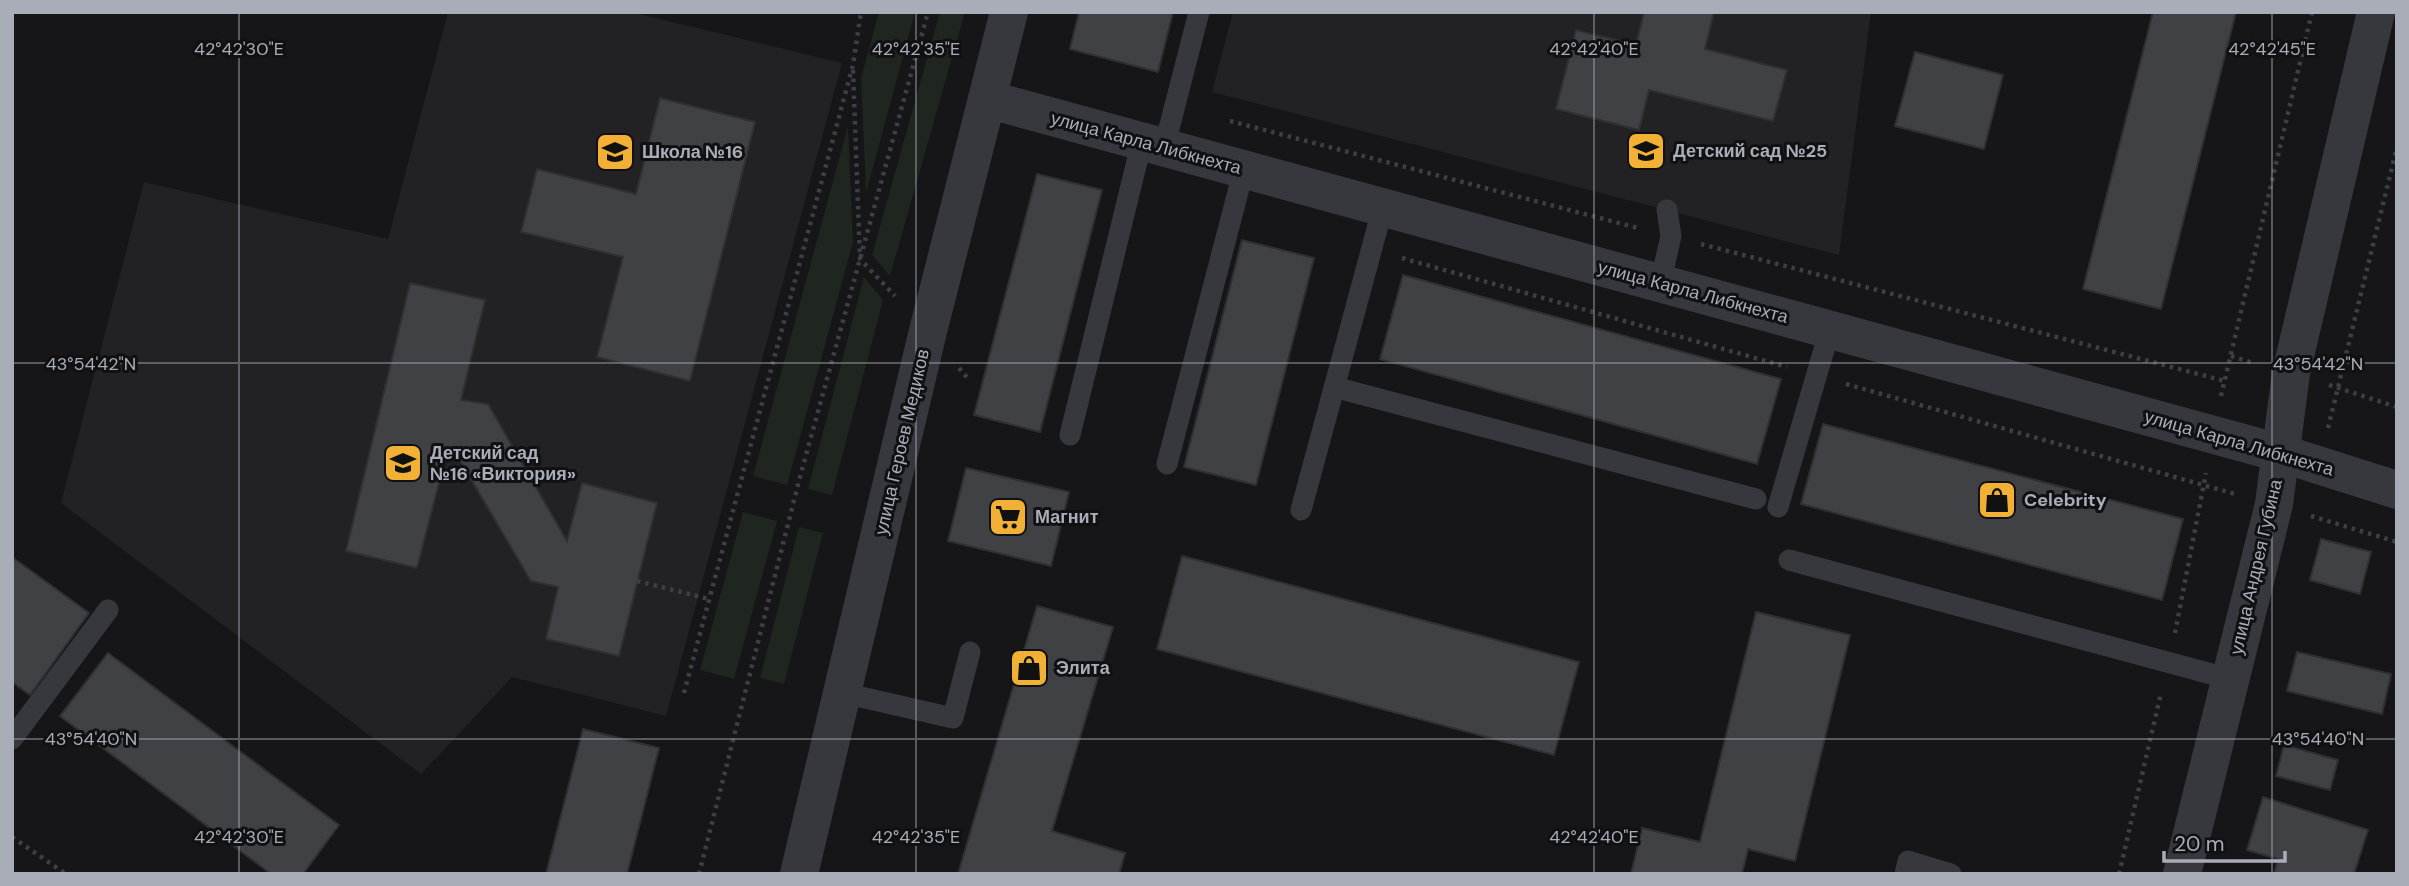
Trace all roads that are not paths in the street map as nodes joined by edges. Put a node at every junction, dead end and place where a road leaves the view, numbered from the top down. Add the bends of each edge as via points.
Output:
1 (1009, 12) edge
2 (1199, 12) edge
3 (2376, 12) edge
4 (987, 99) junction
5 (1153, 144) junction
6 (1244, 169) junction
7 (1383, 207) junction
8 (1668, 210) dead end
9 (1660, 284) junction
10 (1829, 330) junction
11 (1334, 387) junction
12 (1070, 435) dead end
13 (2280, 453) junction
14 (1167, 464) dead end
15 (2397, 490) edge
16 (1756, 499) dead end
17 (1778, 507) dead end
18 (1301, 510) dead end
19 (1789, 560) dead end
20 (108, 610) dead end
21 (970, 652) dead end
22 (2230, 678) junction
23 (843, 693) junction
24 (12, 739) edge
25 (799, 874) edge
26 (1905, 874) edge
27 (1951, 874) edge
28 (2182, 874) edge

1 - 4 street, улица Героев Медиков
2 - 5 lane
3 - 13 street, улица Андрея Губина via 2291,373
4 - 5 street, улица Карла Либкнехта
4 - 23 street, улица Героев Медиков
5 - 6 street, улица Карла Либкнехта
5 - 12 lane
6 - 7 street, улица Карла Либкнехта
6 - 14 lane
7 - 9 street, улица Карла Либкнехта
7 - 11 lane
8 - 9 lane via 1671,236
9 - 10 street, улица Карла Либкнехта
10 - 13 street, улица Карла Либкнехта
10 - 17 lane
11 - 16 lane
11 - 18 lane
13 - 15 street, улица Карла Либкнехта
13 - 22 street, улица Андрея Губина via 2274,504
19 - 22 lane
20 - 24 lane
21 - 23 lane via 953,718
22 - 28 street, улица Андрея Губина
23 - 25 street, улица Героев Медиков
26 - 27 lane via 1908,862

